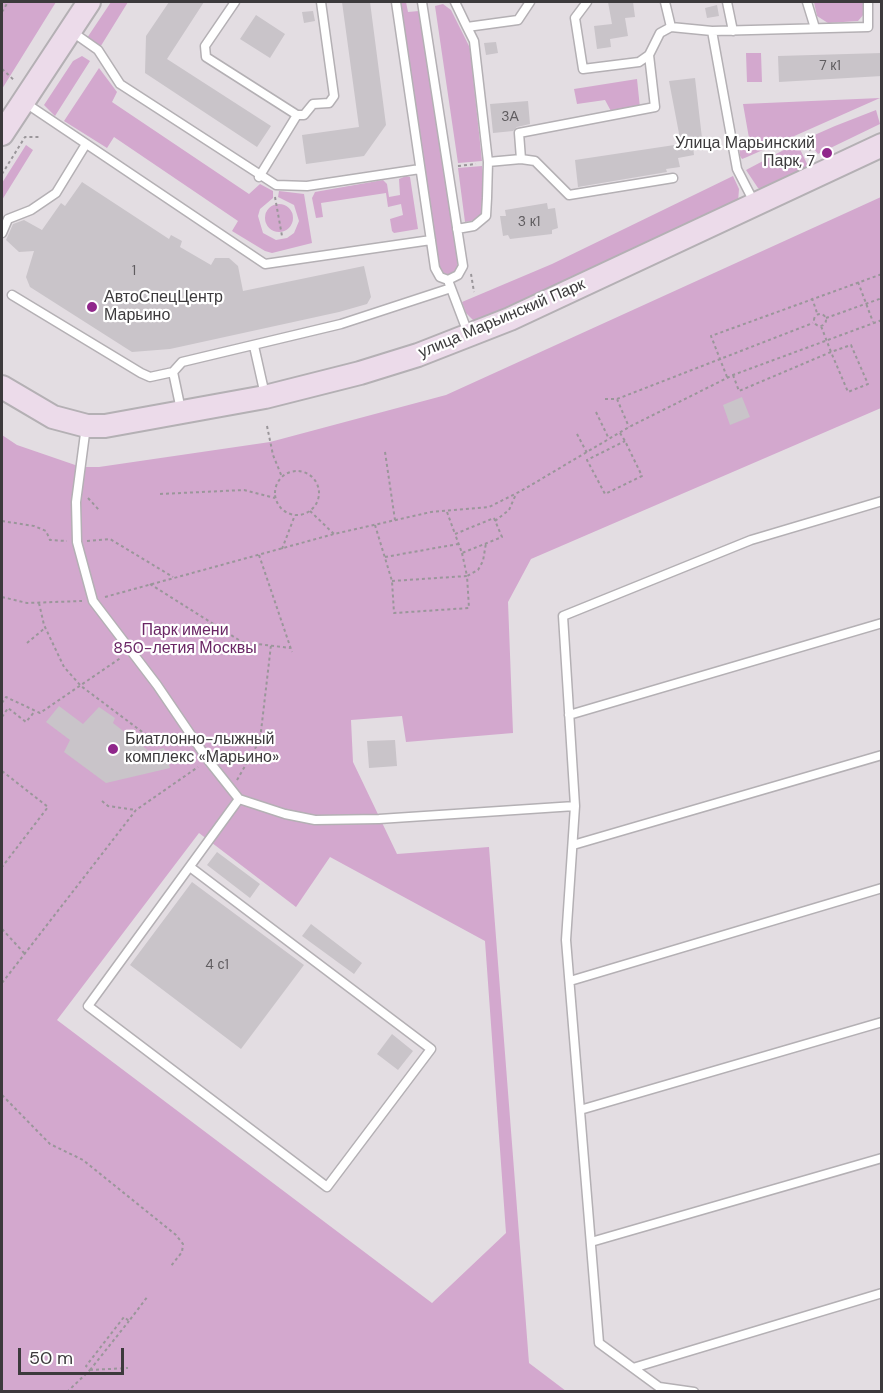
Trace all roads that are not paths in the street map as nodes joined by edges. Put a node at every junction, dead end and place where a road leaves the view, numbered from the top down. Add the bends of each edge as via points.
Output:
1 (89, 2) edge
2 (235, 2) edge
3 (321, 2) edge
4 (396, 2) edge
5 (422, 2) edge
6 (455, 2) edge
7 (530, 2) edge
8 (587, 2) edge
9 (665, 2) edge
10 (727, 2) edge
11 (807, 2) edge
12 (868, 2) edge
13 (467, 27) junction
14 (671, 27) junction
15 (815, 28) junction
16 (70, 30) junction
17 (712, 31) junction
18 (733, 31) junction
19 (649, 55) junction
20 (19, 91) junction
21 (297, 116) junction
22 (2, 134) edge
23 (86, 144) junction
24 (882, 145) edge
25 (521, 159) junction
26 (488, 162) junction
27 (420, 170) junction
28 (259, 177) junction
29 (673, 178) dead end
30 (755, 205) junction
31 (457, 229) junction
32 (2, 233) edge
33 (431, 240) junction
34 (450, 284) junction
35 (12, 295) dead end
36 (469, 336) junction
37 (254, 346) junction
38 (173, 372) junction
39 (2, 387) edge
40 (265, 397) junction
41 (182, 414) junction
42 (87, 426) junction
43 (882, 501) edge
44 (882, 623) edge
45 (569, 715) junction
46 (882, 755) edge
47 (239, 799) junction
48 (575, 806) junction
49 (573, 846) junction
50 (190, 867) junction
51 (882, 888) edge
52 (570, 981) junction
53 (882, 1022) edge
54 (580, 1110) junction
55 (882, 1158) edge
56 (591, 1242) junction
57 (882, 1293) edge
58 (633, 1368) junction
59 (694, 1392) edge

1 - 16 main road
2 - 21 lane via 205,46 206,57
3 - 21 lane via 334,96 329,103 313,104 304,115
4 - 27 lane
5 - 31 lane
6 - 13 lane
7 - 13 lane via 518,20
8 - 19 lane via 576,18 583,69 639,62
9 - 14 lane
10 - 18 lane
11 - 15 lane
12 - 15 lane via 868,27
13 - 26 lane via 474,41
14 - 17 lane
14 - 19 lane via 660,33
15 - 18 lane
16 - 20 main road
16 - 28 lane via 98,50 120,84
17 - 18 lane
17 - 30 lane via 737,169
19 - 25 lane via 655,107 519,134
20 - 22 main road
20 - 23 lane
21 - 28 lane
23 - 32 lane via 56,193 31,210 8,219
23 - 33 lane via 265,264
24 - 30 main road, улица Марьинский Парк
25 - 26 lane
25 - 29 lane via 535,160 569,195
26 - 31 lane via 486,216 474,226
27 - 28 lane via 307,186 276,185
27 - 33 lane
30 - 36 main road, улица Марьинский Парк
31 - 34 lane via 463,266
33 - 34 lane via 435,268
34 - 36 lane
34 - 37 lane via 341,324
35 - 38 lane via 141,373 150,377
36 - 40 main road, улица Марьинский Парк via 360,373
37 - 38 lane via 182,362
37 - 40 lane
38 - 41 lane
39 - 42 main road, улица Марьинский Парк via 53,417
40 - 41 main road, улица Марьинский Парк
41 - 42 main road, улица Марьинский Парк
42 - 47 lane via 76,502 77,542 93,601
43 - 45 lane via 751,540 563,616
44 - 45 lane
45 - 48 lane
46 - 49 lane
47 - 48 lane via 315,820
47 - 50 lane
48 - 49 lane
49 - 52 lane via 566,940
50 - 50 lane via 88,1006 327,1187 431,1049
51 - 52 lane
52 - 54 lane
53 - 54 lane
54 - 56 lane
55 - 56 lane
56 - 58 lane via 598,1343
57 - 58 lane
58 - 59 lane via 659,1387

